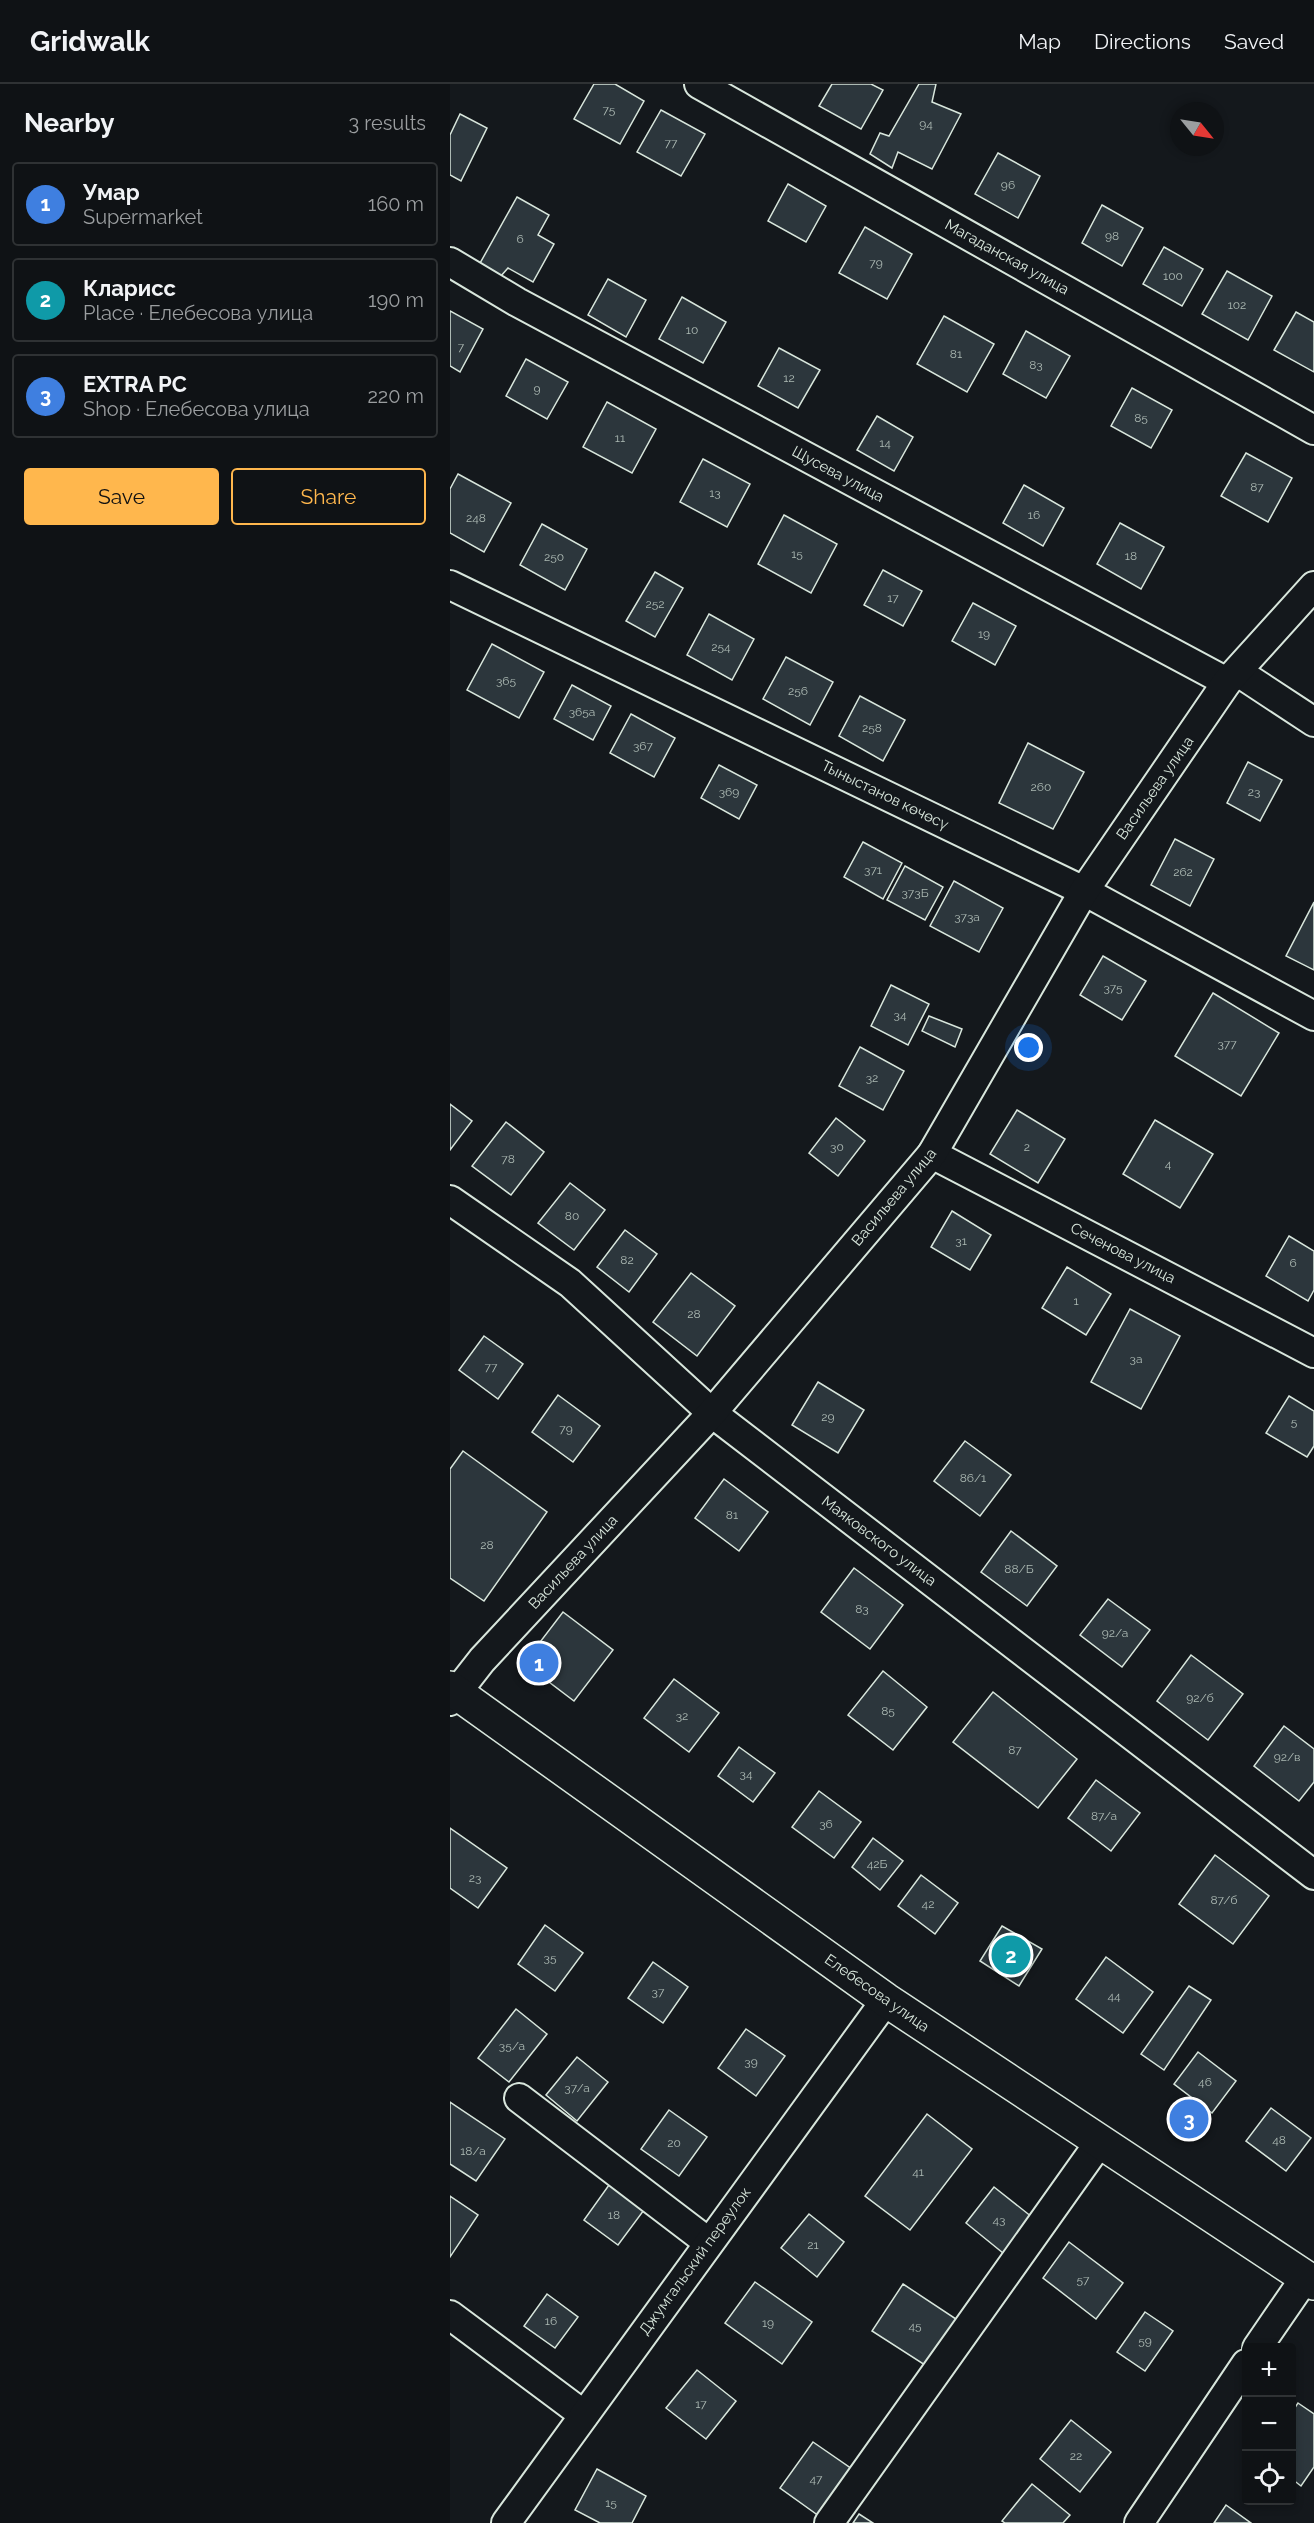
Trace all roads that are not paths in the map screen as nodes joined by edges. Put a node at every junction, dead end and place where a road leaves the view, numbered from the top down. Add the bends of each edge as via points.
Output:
1 (699, 84) edge
2 (450, 262) edge
3 (1314, 430) edge
4 (450, 585) edge
5 (1314, 586) edge
6 (1233, 677) junction
7 (1314, 722) edge
8 (1084, 891) junction
9 (1314, 1016) edge
10 (932, 1154) junction
11 (450, 1200) edge
12 (1314, 1353) edge
13 (712, 1413) junction
14 (452, 1694) edge
15 (1314, 1875) edge
16 (886, 2000) junction
17 (519, 2097) dead end
18 (1099, 2143) junction
19 (708, 2242) junction
20 (1310, 2281) edge
21 (450, 2315) edge
22 (1261, 2343) edge
23 (1242, 2370) edge
24 (584, 2415) junction
25 (506, 2523) edge
26 (829, 2523) edge
27 (1139, 2523) edge

1 - 3 street, Магаданская улица
2 - 6 street, Щусева улица via 527,308
4 - 8 street, Тыныстанов көчөсү
5 - 6 street, Васильева улица
6 - 7 street, Щусева улица
6 - 8 street, Васильева улица
8 - 9 street, Тыныстанов көчөсү
8 - 10 street, Васильева улица
10 - 12 street, Сеченова улица
10 - 13 street, Васильева улица
11 - 13 street, Маяковского улица via 570,1283
13 - 14 street, Васильева улица
13 - 15 street, Маяковского улица
14 - 16 main road, Елебесова улица
16 - 18 main road, Елебесова улица
16 - 19 street, Джумгальский переулок
17 - 19 street
18 - 20 main road, Елебесова улица
18 - 26 street
19 - 24 street, Джумгальский переулок
20 - 22 street
21 - 24 street
23 - 27 street
24 - 25 street, Джумгальский переулок

